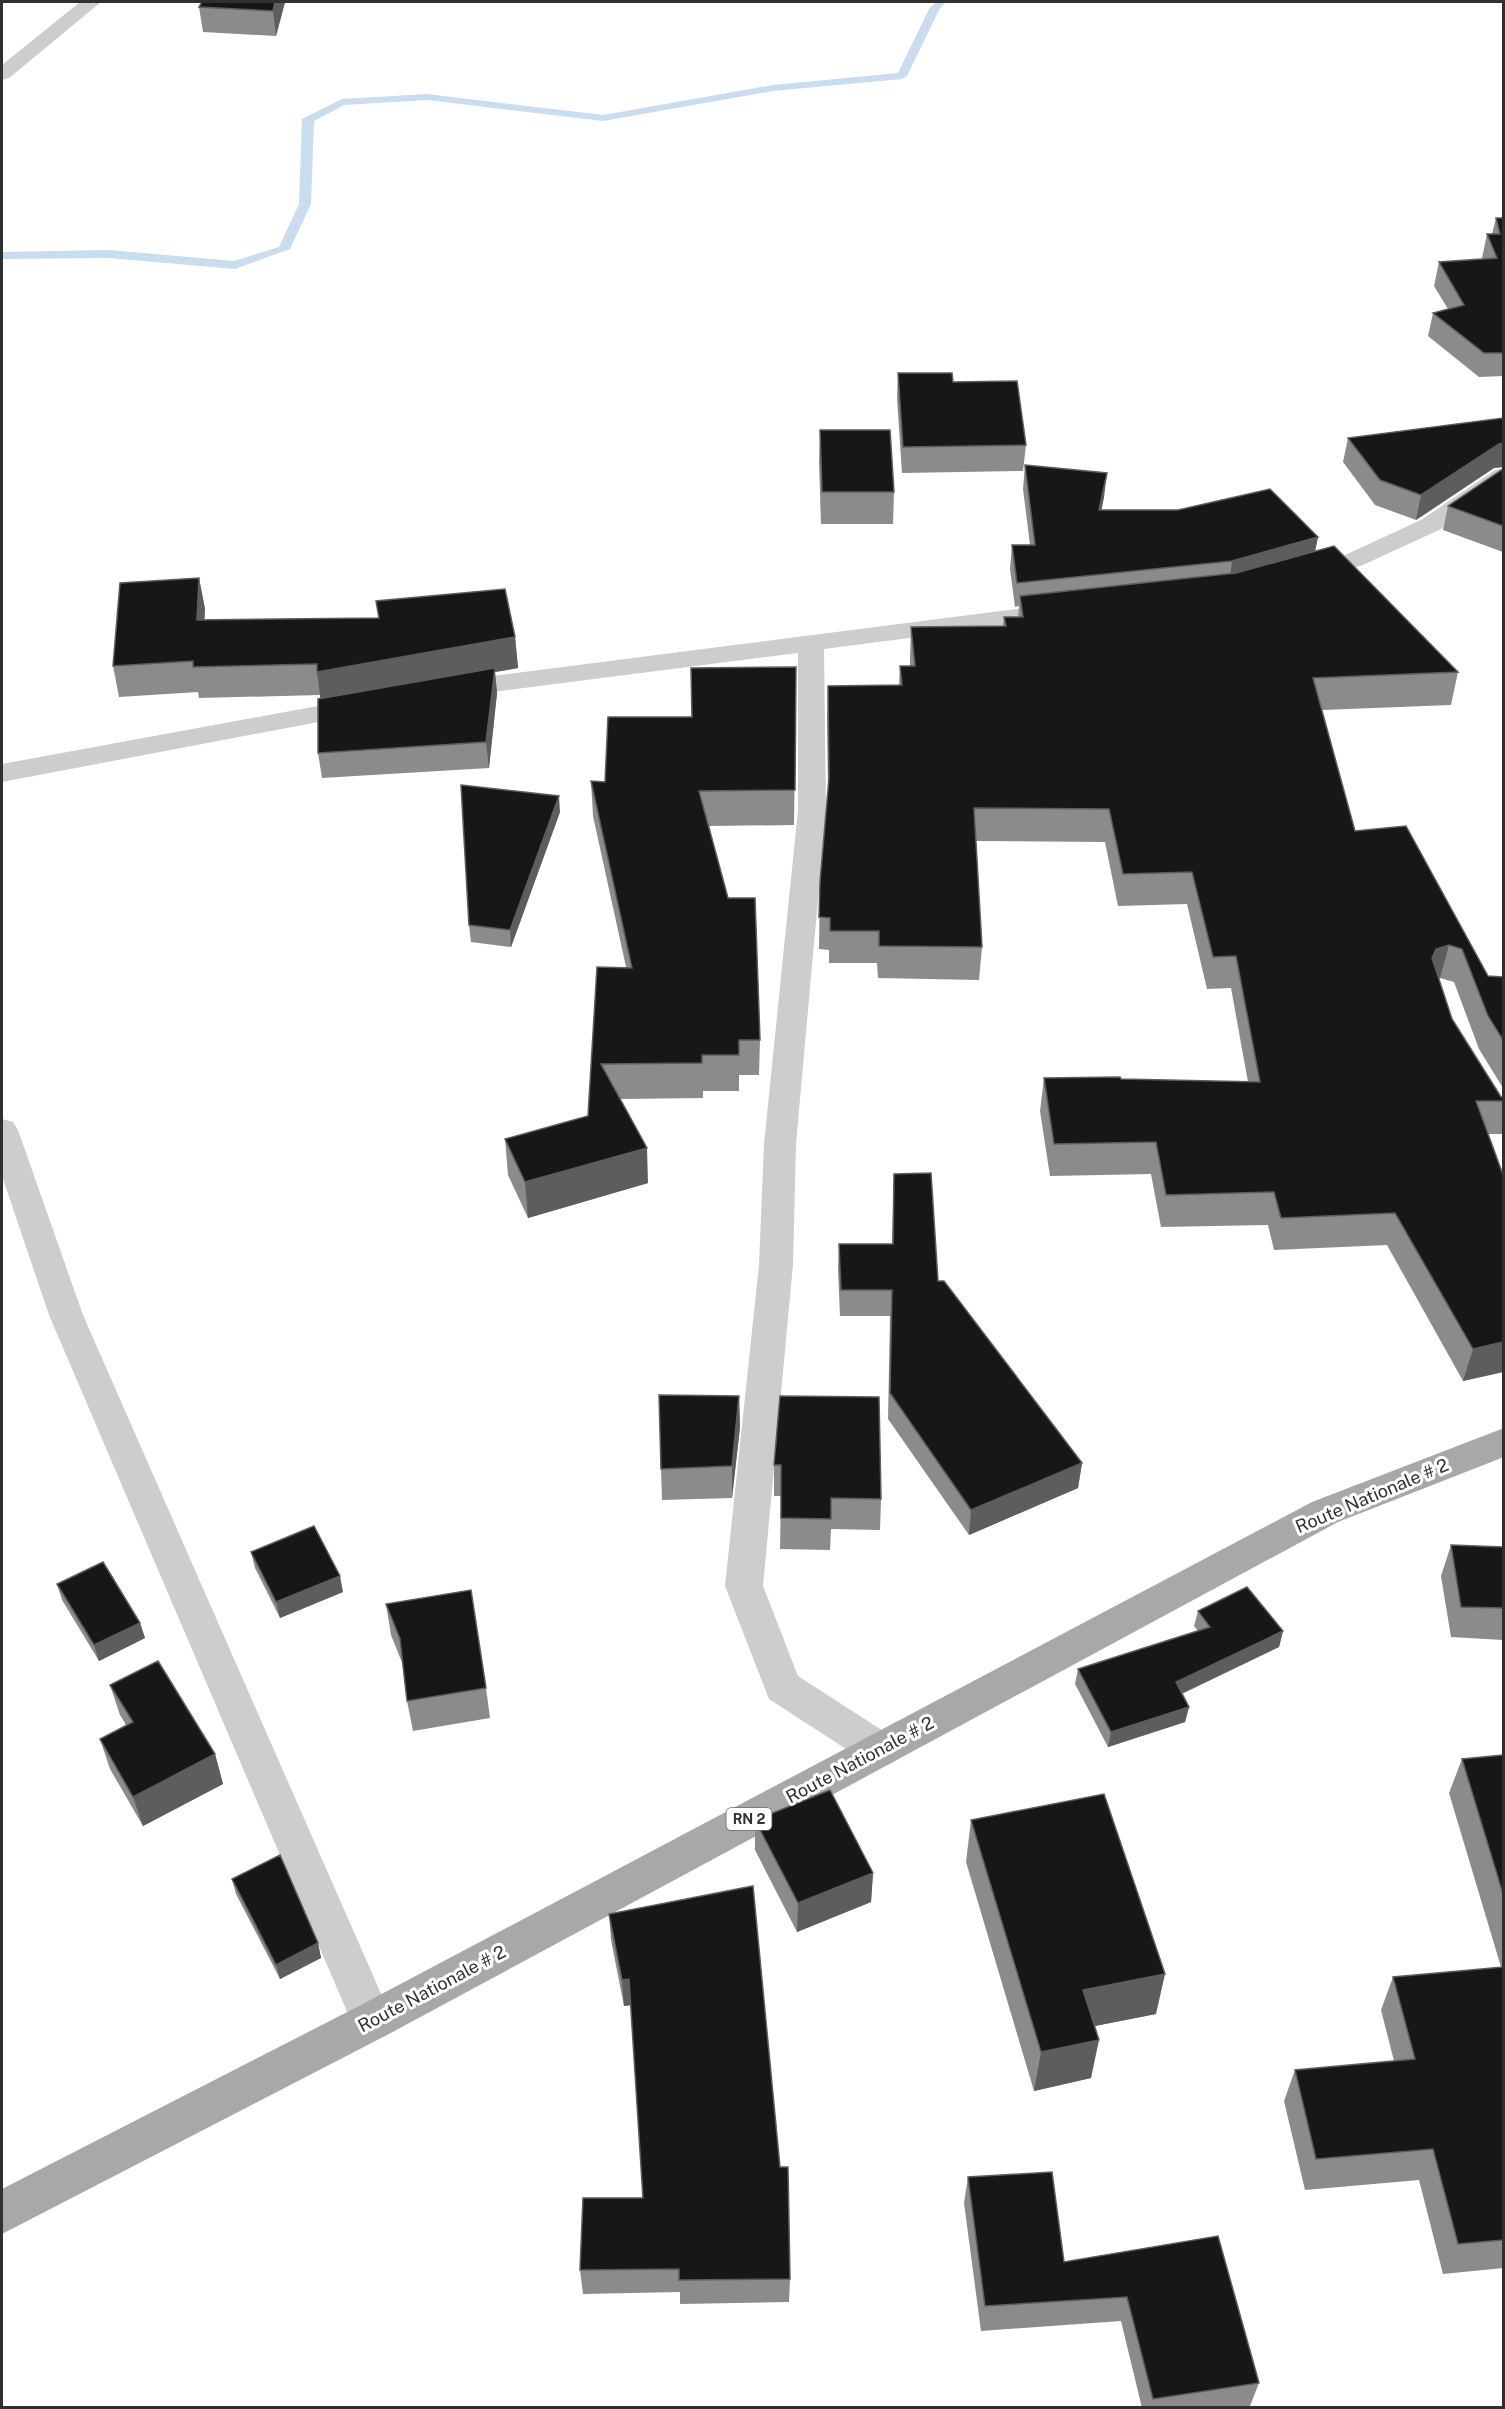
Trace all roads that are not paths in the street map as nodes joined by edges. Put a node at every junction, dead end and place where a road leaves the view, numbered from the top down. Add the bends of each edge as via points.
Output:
1 (91, 2) edge
2 (2, 75) edge
3 (1503, 475) edge
4 (1276, 582) edge
5 (1074, 610) edge
6 (810, 645) junction
7 (425, 694) edge
8 (390, 701) edge
9 (2, 773) edge
10 (2, 1130) edge
11 (1503, 1442) edge
12 (880, 1750) junction
13 (372, 2021) junction
14 (2, 2212) edge

1 - 2 street
3 - 4 street via 1430,525 1354,560
5 - 6 street
6 - 7 street
6 - 12 street via 812,810 780,1144 776,1265 744,1586 783,1687
8 - 9 street
10 - 13 street via 66,1315
11 - 12 main road, Route Nationale # 2 / RN 2 via 1325,1512
12 - 13 main road, Route Nationale # 2 / RN 2
13 - 14 main road, Route Nationale # 2 / RN 2

